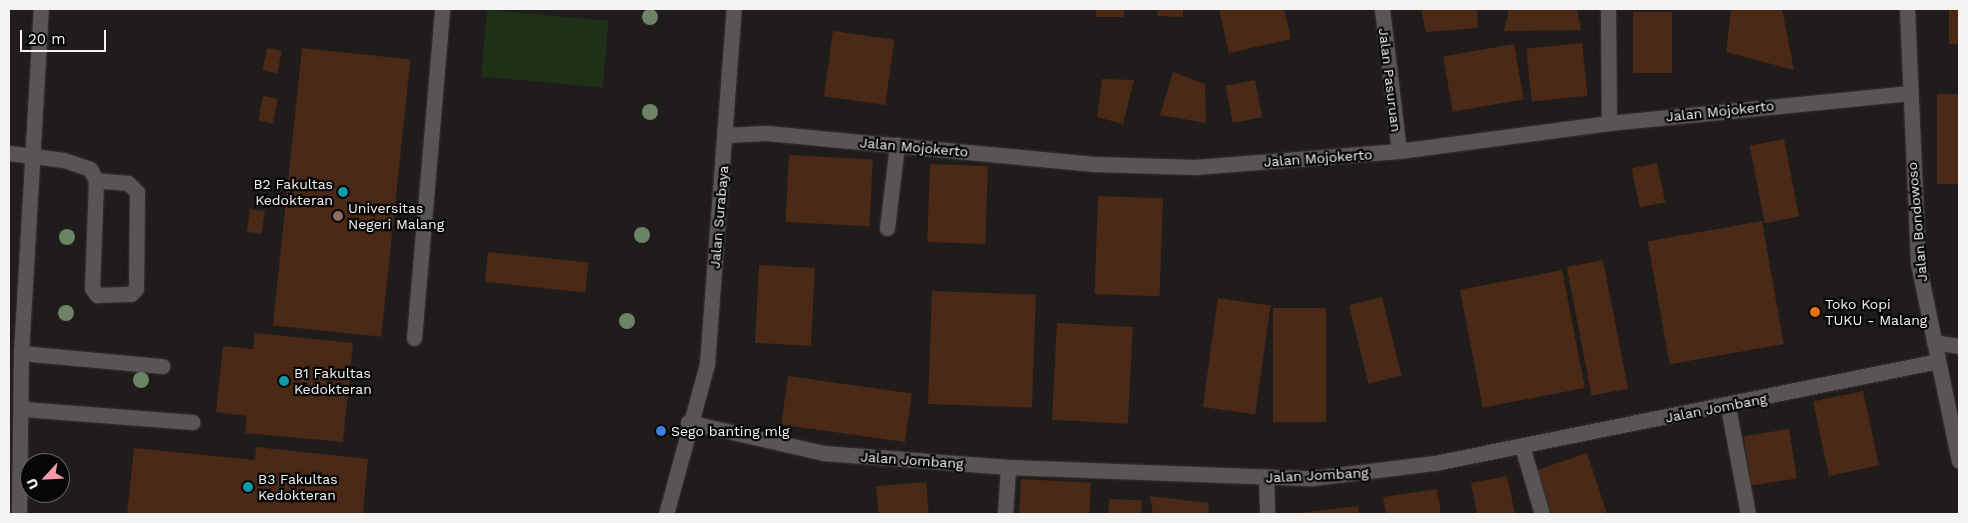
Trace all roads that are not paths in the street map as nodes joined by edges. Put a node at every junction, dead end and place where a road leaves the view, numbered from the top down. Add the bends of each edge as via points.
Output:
1 (40, 9) edge
2 (442, 9) edge
3 (734, 9) edge
4 (1382, 9) edge
5 (1608, 9) edge
6 (1907, 9) edge
7 (1908, 93) junction
8 (1609, 122) junction
9 (726, 135) junction
10 (897, 145) junction
11 (1399, 151) junction
12 (9, 153) edge
13 (30, 155) junction
14 (96, 180) junction
15 (887, 228) dead end
16 (414, 338) dead end
17 (1934, 342) junction
18 (1959, 346) edge
19 (21, 353) junction
20 (1938, 361) junction
21 (162, 366) dead end
22 (1728, 407) junction
23 (23, 410) junction
24 (193, 422) dead end
25 (688, 422) junction
26 (16, 435) edge
27 (1522, 446) junction
28 (1959, 461) edge
29 (1008, 467) junction
30 (1266, 479) junction
31 (20, 514) edge
32 (666, 514) edge
33 (1005, 514) edge
34 (1267, 514) edge
35 (1542, 514) edge
36 (1748, 514) edge

1 - 13 main road
2 - 16 main road
3 - 9 main road, Jalan Surabaya
4 - 11 main road, Jalan Pasuruan
5 - 8 main road
6 - 7 main road, Jalan Bondowoso
7 - 8 main road, Jalan Mojokerto
7 - 17 main road, Jalan Bondowoso via 1918,263
8 - 11 main road, Jalan Mojokerto
9 - 10 main road, Jalan Mojokerto via 766,133
9 - 25 main road, Jalan Surabaya via 707,364
10 - 11 main road, Jalan Mojokerto via 1170,168
10 - 15 main road
12 - 13 main road
13 - 14 main road via 84,164
13 - 19 main road
14 - 14 main road via 128,182 138,192 136,289 131,294 97,295 92,288
17 - 18 main road
17 - 20 main road, Jalan Bondowoso
19 - 21 main road
19 - 23 main road
20 - 22 main road, Jalan Jombang
20 - 28 main road, Jalan Bondowoso
22 - 27 main road, Jalan Jombang
22 - 36 main road
23 - 24 main road
23 - 26 main road
25 - 29 main road, Jalan Jombang via 823,453
25 - 32 main road, Jalan Surabaya
26 - 31 main road
27 - 30 main road, Jalan Jombang via 1354,474
27 - 35 main road
29 - 30 main road, Jalan Jombang
29 - 33 main road
30 - 34 main road

